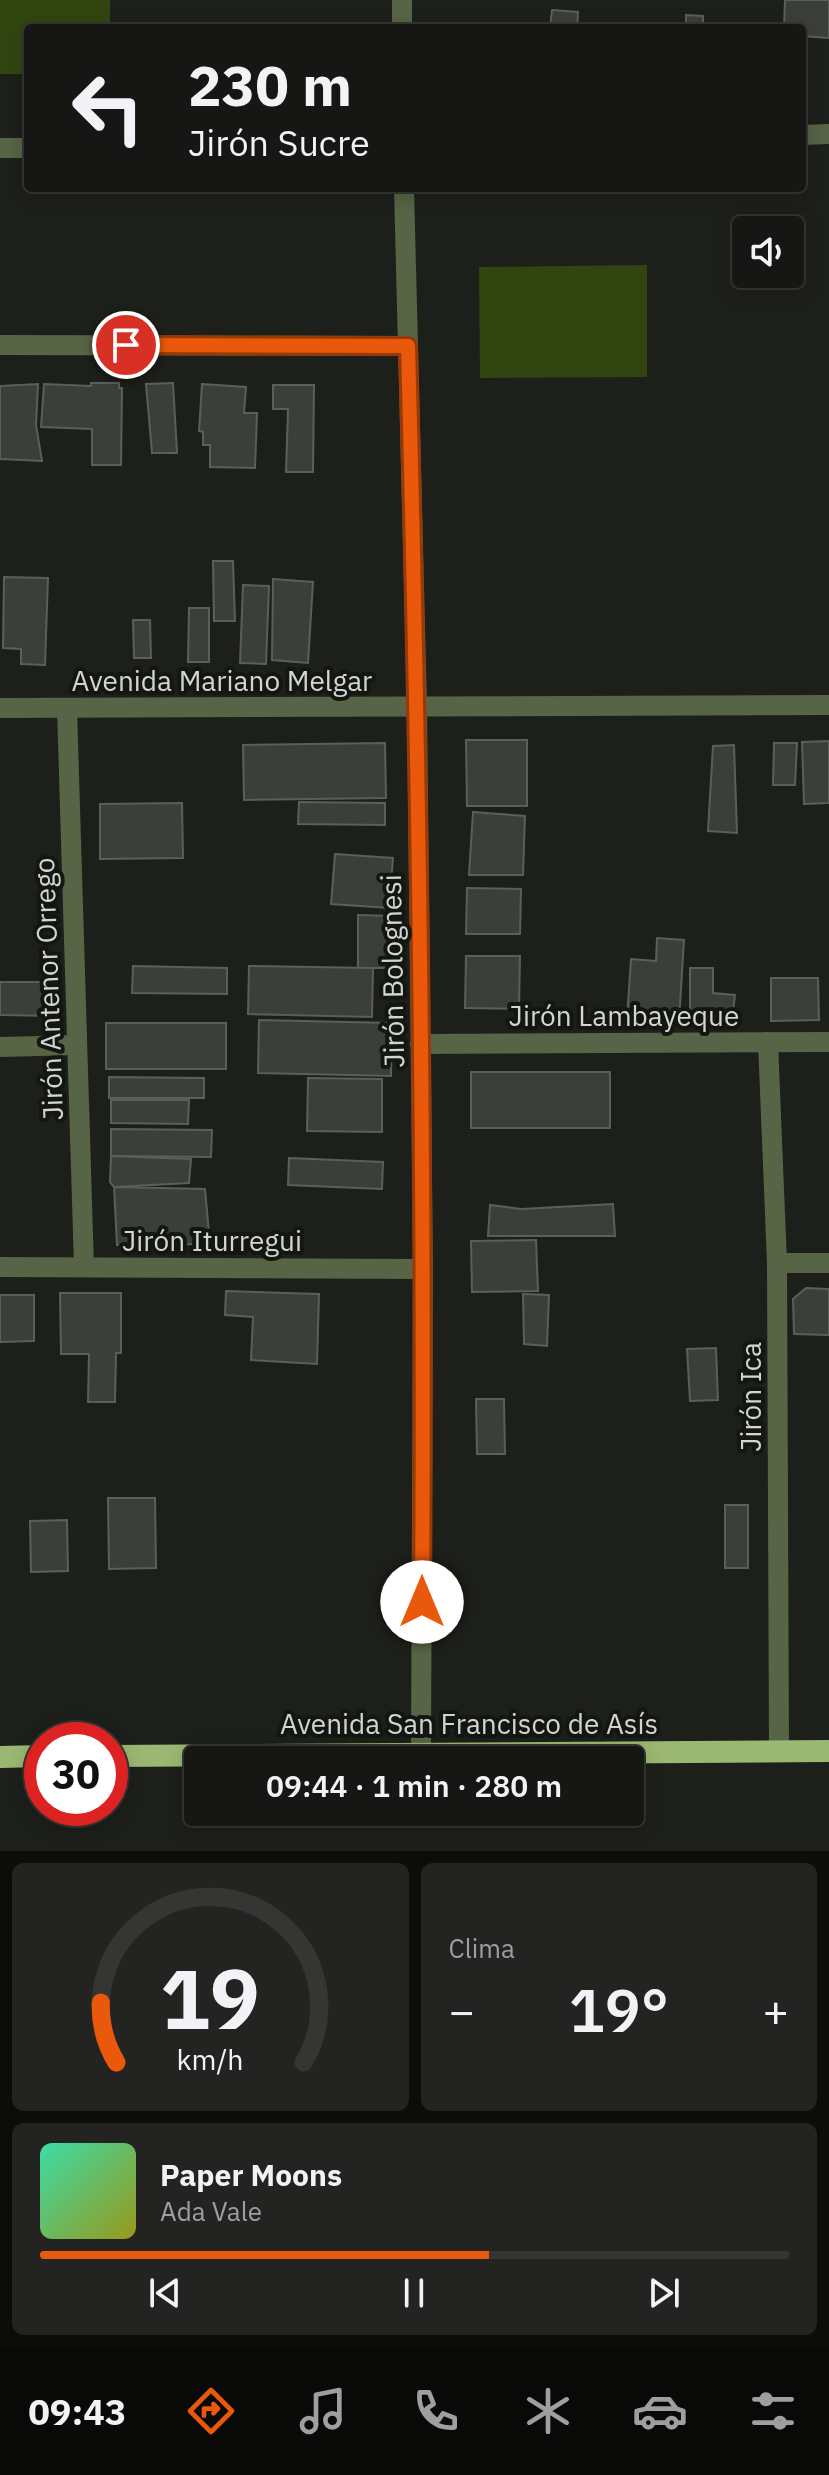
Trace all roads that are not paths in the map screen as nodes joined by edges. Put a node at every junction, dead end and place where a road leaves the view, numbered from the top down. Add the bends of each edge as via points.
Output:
1 (402, 0) edge
2 (402, 24) edge
3 (829, 134) edge
4 (806, 135) edge
5 (0, 148) edge
6 (24, 148) edge
7 (404, 192) edge
8 (0, 345) edge
9 (408, 346) junction
10 (829, 705) edge
11 (417, 706) junction
12 (0, 708) edge
13 (67, 709) junction
14 (768, 1042) junction
15 (829, 1042) edge
16 (420, 1044) junction
17 (77, 1045) junction
18 (0, 1047) edge
19 (777, 1263) junction
20 (829, 1263) edge
21 (0, 1267) edge
22 (84, 1267) junction
23 (423, 1269) junction
24 (421, 1746) edge
25 (779, 1751) junction
26 (829, 1751) edge
27 (644, 1752) edge
28 (24, 1756) edge
29 (128, 1756) edge
30 (184, 1756) edge
31 (0, 1757) edge

1 - 2 street
3 - 4 street
5 - 6 street
7 - 9 street, Jirón Bolognesi
8 - 9 street
9 - 11 street, Jirón Bolognesi
10 - 11 street, Avenida Mariano Melgar
11 - 13 street, Avenida Mariano Melgar
11 - 16 street, Jirón Bolognesi
12 - 13 street, Avenida Mariano Melgar
13 - 17 street, Jirón Antenor Orrego
14 - 15 street, Jirón Lambayeque
14 - 16 street, Jirón Lambayeque
14 - 19 street, Jirón Ica
16 - 23 street, Jirón Bolognesi
17 - 18 street
17 - 22 street, Jirón Antenor Orrego
19 - 20 street
19 - 25 street, Jirón Ica
21 - 22 street, Jirón Iturregui
22 - 23 street, Jirón Iturregui
23 - 24 street, Jirón Bolognesi
25 - 26 highway, Avenida San Francisco de Asís
25 - 27 highway, Avenida San Francisco de Asís
28 - 31 highway
29 - 30 highway, Avenida San Francisco de Asís

